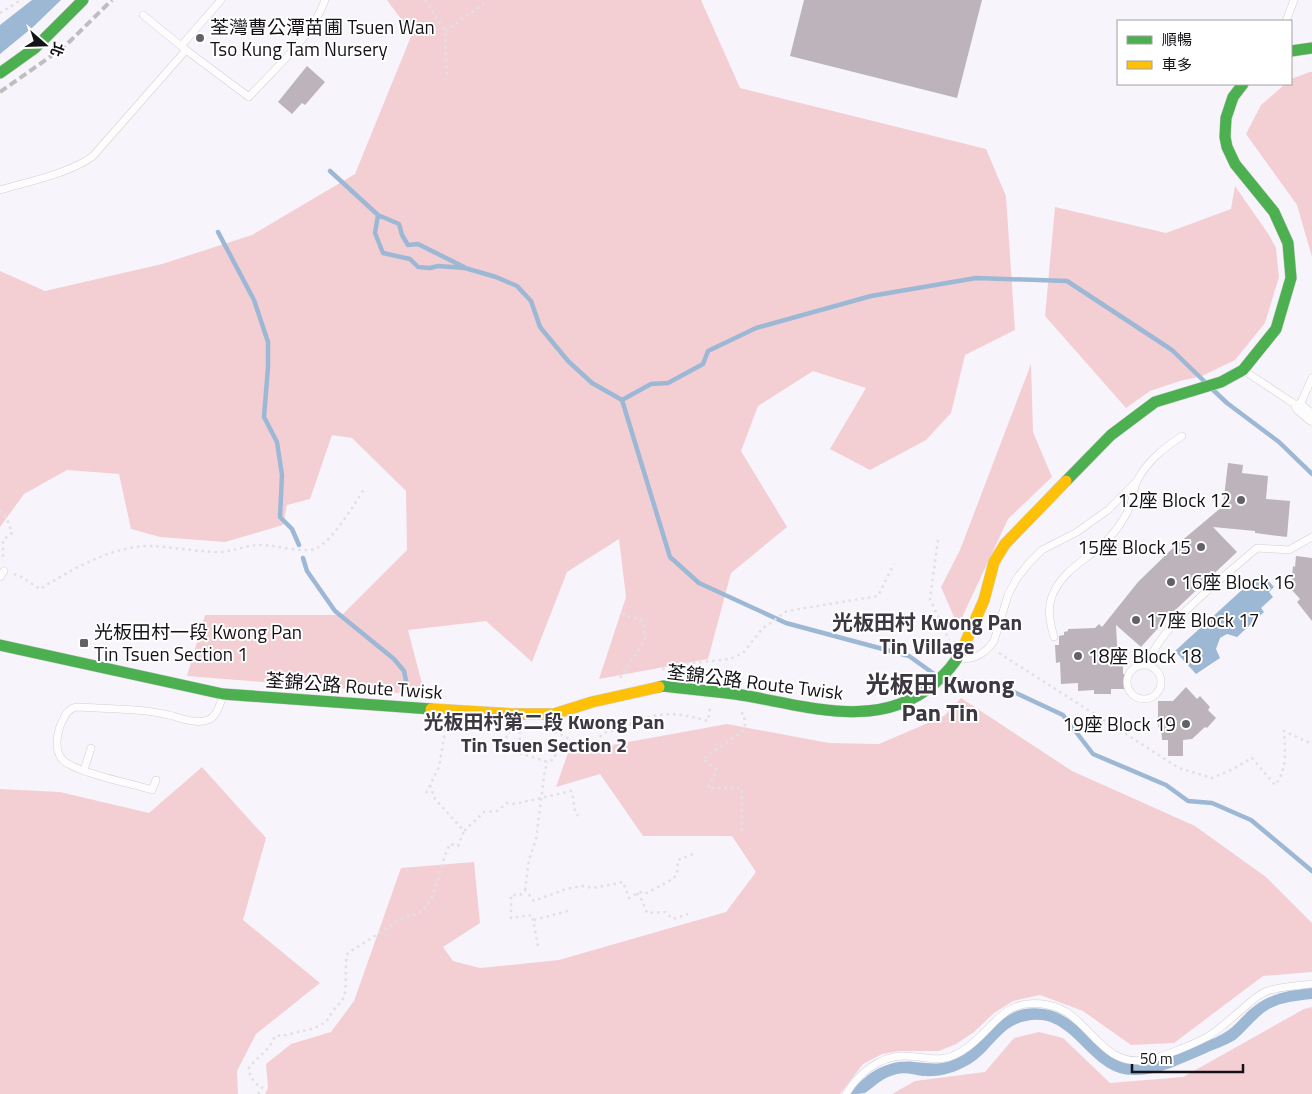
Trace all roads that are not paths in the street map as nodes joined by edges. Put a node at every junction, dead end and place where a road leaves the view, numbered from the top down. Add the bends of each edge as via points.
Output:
1 (83, 0) edge
2 (221, 0) edge
3 (325, 0) edge
4 (1294, 0) edge
5 (143, 15) dead end
6 (1286, 20) edge
7 (183, 48) junction
8 (1312, 48) edge
9 (1292, 51) edge
10 (0, 73) edge
11 (1242, 85) edge
12 (0, 190) edge
13 (1243, 370) junction
14 (1312, 378) edge
15 (1299, 407) junction
16 (1312, 418) edge
17 (1182, 436) dead end
18 (1136, 482) junction
19 (1312, 536) edge
20 (1054, 637) dead end
21 (0, 645) edge
22 (958, 659) junction
23 (1147, 665) junction
24 (223, 694) junction
25 (91, 748) dead end
26 (84, 770) junction
27 (156, 780) dead end
28 (1312, 984) edge
29 (846, 1094) edge

1 - 10 main road via 35,48
2 - 7 lane
3 - 7 lane via 319,16 250,97
4 - 6 lane
5 - 7 lane
7 - 12 lane via 86,162
8 - 9 main road
11 - 13 main road, 荃錦公路 Route Twisk via 1233,97 1226,118 1227,146 1240,172 1280,223 1288,243 1291,278 1276,329
13 - 15 lane
13 - 22 main road, 荃錦公路 Route Twisk via 1221,382 1155,402 1111,435 1005,544 994,562 984,600
14 - 15 lane
15 - 16 street
17 - 18 lane via 1148,464
18 - 20 lane via 1131,503 1109,539 1061,578 1052,597 1049,617
18 - 22 lane via 1108,510 1077,532 1042,550 1028,563 1008,595 990,647 972,659
19 - 23 lane via 1289,550 1257,548 1199,598 1165,634
21 - 24 main road, 荃錦公路 Route Twisk
22 - 24 main road, 荃錦公路 Route Twisk via 923,693 899,705 861,712 831,711 676,686 606,698 554,714
23 - 23 lane via 1157,671 1161,683 1152,698 1141,700 1130,694 1126,682 1135,667
24 - 26 lane via 216,713 204,721 160,713 73,708 64,717 59,730 58,752 67,764
25 - 26 lane
26 - 27 lane via 152,790
28 - 29 lane via 1266,991 1208,1037 1145,1060 1115,1055 1060,1008 1042,1004 1014,1007 997,1018 961,1052 939,1060 904,1056 891,1058 868,1068

